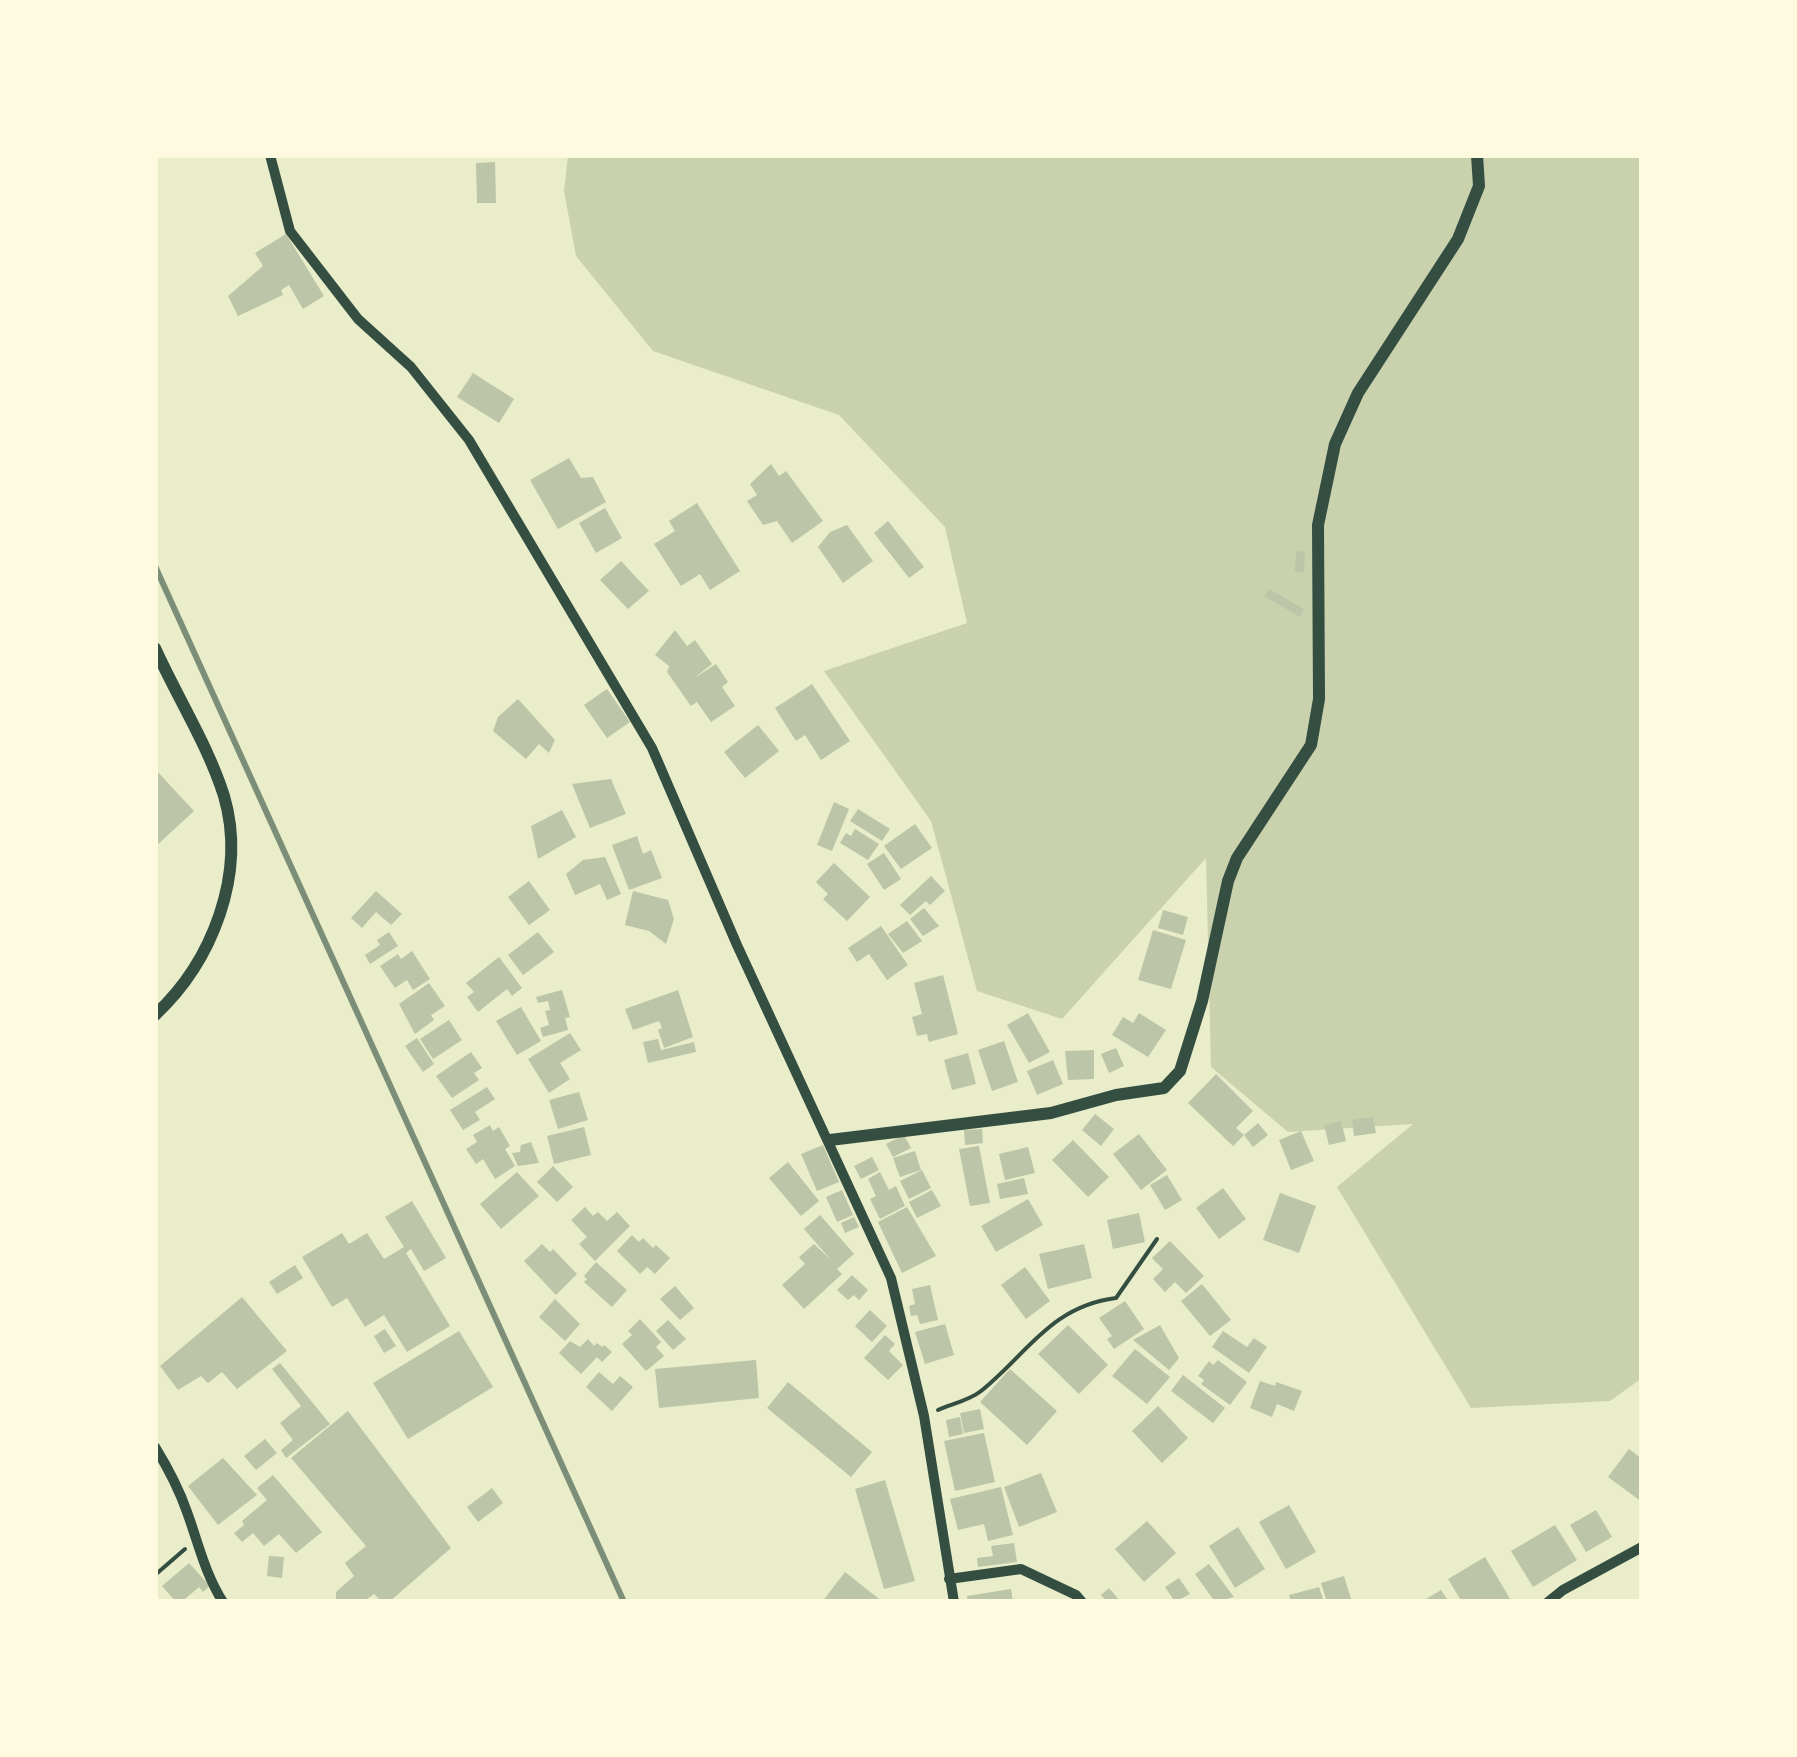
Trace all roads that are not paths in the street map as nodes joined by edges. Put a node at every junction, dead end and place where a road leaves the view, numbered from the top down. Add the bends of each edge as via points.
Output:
1 (270, 155) edge
2 (1477, 155) edge
3 (155, 648) edge
4 (155, 1015) edge
5 (830, 1140) junction
6 (155, 1447) edge
7 (1642, 1547) edge
8 (950, 1579) junction
9 (222, 1602) edge
10 (954, 1602) edge
11 (1082, 1602) edge
12 (1548, 1602) edge

1 - 5 street via 290,231 358,319 411,367 469,440 652,748
2 - 5 street via 1480,186 1458,239 1358,393 1335,444 1318,525 1319,699 1311,745 1251,832 1228,880 1180,1071 1164,1088 1051,1112
3 - 4 street via 224,798 231,865 202,959
5 - 8 street via 891,1278 924,1416
6 - 9 street
7 - 12 street
8 - 10 street
8 - 11 street via 1021,1569

